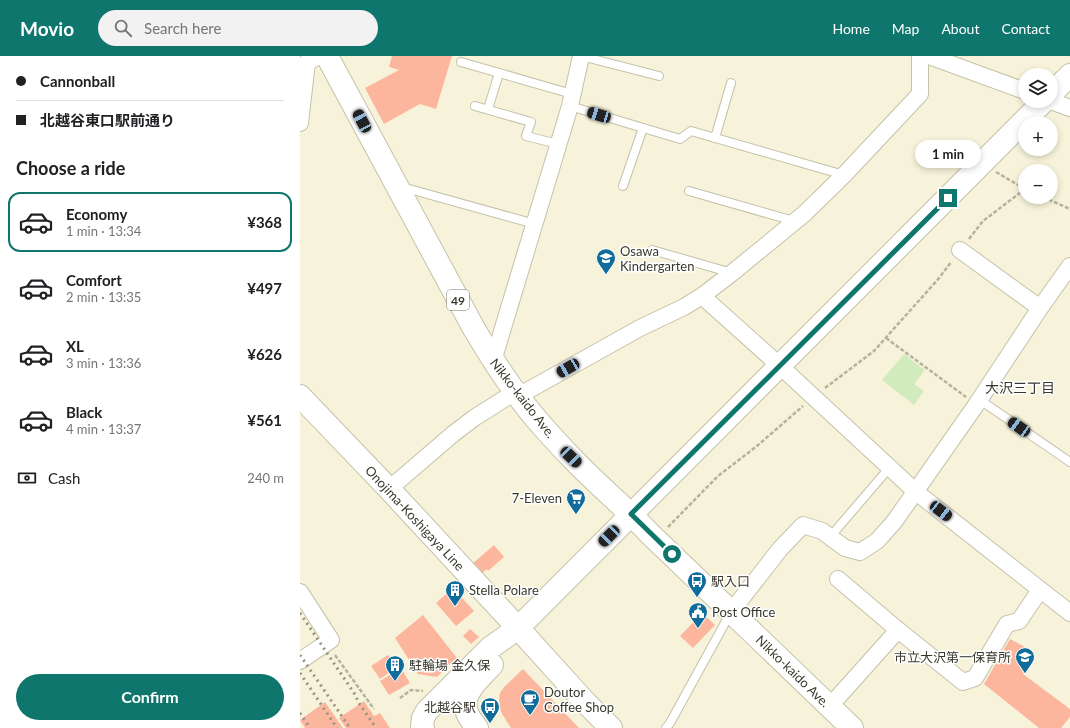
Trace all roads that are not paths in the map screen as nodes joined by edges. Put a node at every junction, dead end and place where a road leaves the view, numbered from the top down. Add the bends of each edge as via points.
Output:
1 (319, 56) edge
2 (327, 56) edge
3 (581, 56) edge
4 (920, 56) edge
5 (929, 56) edge
6 (461, 62) dead end
7 (498, 74) junction
8 (1070, 75) edge
9 (659, 76) dead end
10 (731, 83) dead end
11 (1058, 87) edge
12 (1018, 88) edge
13 (571, 100) junction
14 (1058, 104) edge
15 (475, 106) dead end
16 (1037, 108) edge
17 (1070, 108) edge
18 (488, 109) junction
19 (300, 123) edge
20 (643, 128) junction
21 (715, 138) junction
22 (558, 144) junction
23 (844, 175) junction
24 (397, 186) junction
25 (623, 186) dead end
26 (690, 191) dead end
27 (795, 222) junction
28 (535, 224) junction
29 (652, 250) dead end
30 (960, 250) road end
31 (1070, 266) edge
32 (732, 273) junction
33 (702, 296) junction
34 (1040, 308) junction
35 (493, 361) junction
36 (779, 365) junction
37 (516, 394) junction
38 (300, 396) edge
39 (978, 403) junction
40 (1070, 462) edge
41 (890, 467) junction
42 (389, 489) junction
43 (916, 492) junction
44 (631, 514) junction
45 (830, 537) junction
46 (838, 579) dead end
47 (1040, 590) junction
48 (300, 592) edge
49 (731, 612) junction
50 (1070, 613) edge
51 (518, 628) junction
52 (898, 630) junction
53 (300, 661) edge
54 (830, 706) junction
55 (423, 728) edge
56 (477, 728) edge
57 (611, 728) edge
58 (666, 728) edge
59 (852, 728) edge

1 - 19 street via 307,62
2 - 24 main road, Nikko-kaido Ave. / 49
3 - 9 lane
3 - 13 street
4 - 23 street via 920,94
5 - 12 street
6 - 7 lane
7 - 13 lane
7 - 18 lane
8 - 11 main road
10 - 21 lane
13 - 20 lane
13 - 22 street
14 - 17 street
15 - 18 lane
16 - 36 main road
18 - 22 lane via 531,122 526,136
20 - 21 lane via 680,139 691,131
20 - 25 lane
21 - 23 lane
22 - 28 street
23 - 27 street
24 - 28 lane
24 - 35 main road, Nikko-kaido Ave. / 49 via 472,327
26 - 27 lane
27 - 32 street
28 - 35 street
29 - 32 lane
30 - 34 street
31 - 34 street
32 - 33 street
33 - 36 street
33 - 37 street
34 - 39 street
35 - 37 main road, Nikko-kaido Ave. / 49
36 - 41 street
36 - 44 main road
37 - 42 street via 474,418
37 - 44 main road, Nikko-kaido Ave. / 49 via 571,457
38 - 42 main road, Onojima-Koshigaya Line
39 - 40 lane
39 - 43 street
41 - 43 street
41 - 45 lane
42 - 51 main road, Onojima-Koshigaya Line
43 - 45 street via 878,541 860,552 845,548
43 - 47 street
44 - 49 main road, Nikko-kaido Ave. / 49
44 - 51 main road
45 - 49 street via 822,531 802,525
46 - 52 street
47 - 50 street
47 - 52 street via 1019,621 1006,624 975,678 963,682
48 - 53 street via 332,640
49 - 54 main road, Nikko-kaido Ave. / 49
49 - 58 lane
51 - 55 main road via 490,648 437,700 423,718
51 - 56 main road via 505,649 468,692 465,700 466,709
51 - 57 main road, Onojima-Koshigaya Line
52 - 54 street
54 - 59 main road, Nikko-kaido Ave. / 49

